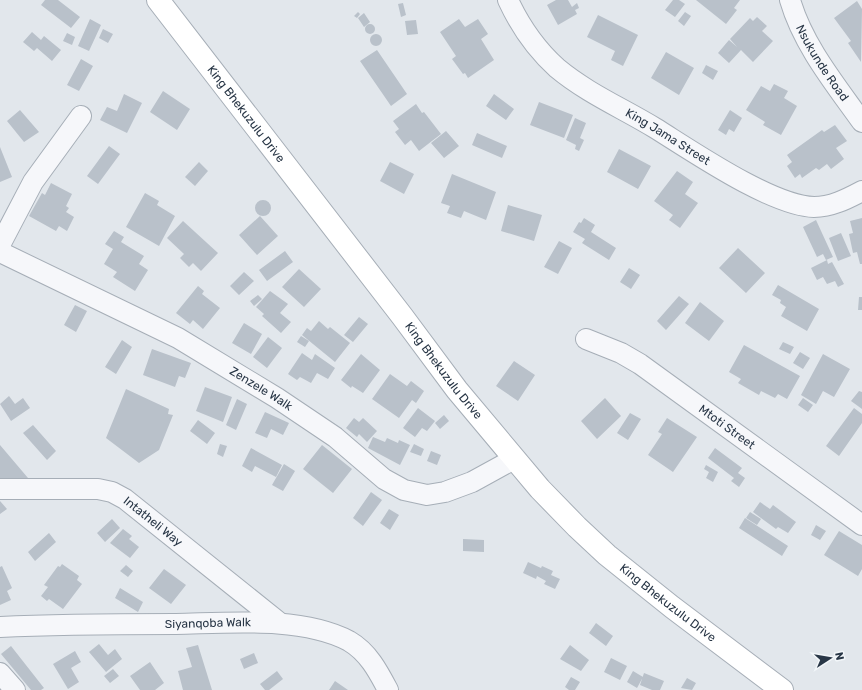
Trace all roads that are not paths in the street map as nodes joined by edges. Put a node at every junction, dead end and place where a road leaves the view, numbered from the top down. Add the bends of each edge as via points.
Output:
1 (158, 0) edge
2 (508, 0) edge
3 (790, 0) edge
4 (81, 116) dead end
5 (862, 122) edge
6 (862, 191) edge
7 (0, 245) edge
8 (0, 252) edge
9 (586, 339) dead end
10 (514, 459) junction
11 (0, 489) edge
12 (862, 524) edge
13 (280, 623) junction
14 (0, 627) edge
15 (0, 673) edge
16 (15, 690) edge
17 (388, 690) edge
18 (782, 690) edge

1 - 10 street, King Bhekuzulu Drive via 457,390
2 - 6 street, King Jama Street via 517,20 534,44 563,72 592,94 755,187 792,203 813,207 829,205
3 - 5 street, Nsukunde Road via 800,29
4 - 7 street via 33,182
8 - 10 street, Zenzele Walk via 185,342 335,437 384,479 404,490 427,495 446,492 472,482
9 - 12 street, Mtoti Street via 640,364
10 - 18 street, King Bhekuzulu Drive via 607,556
11 - 13 street, Intatheli Way via 83,488 112,492 125,499
13 - 14 street, Siyanqoba Walk
13 - 17 street, Siyanqoba Walk via 338,636 351,642 365,653
15 - 16 street

